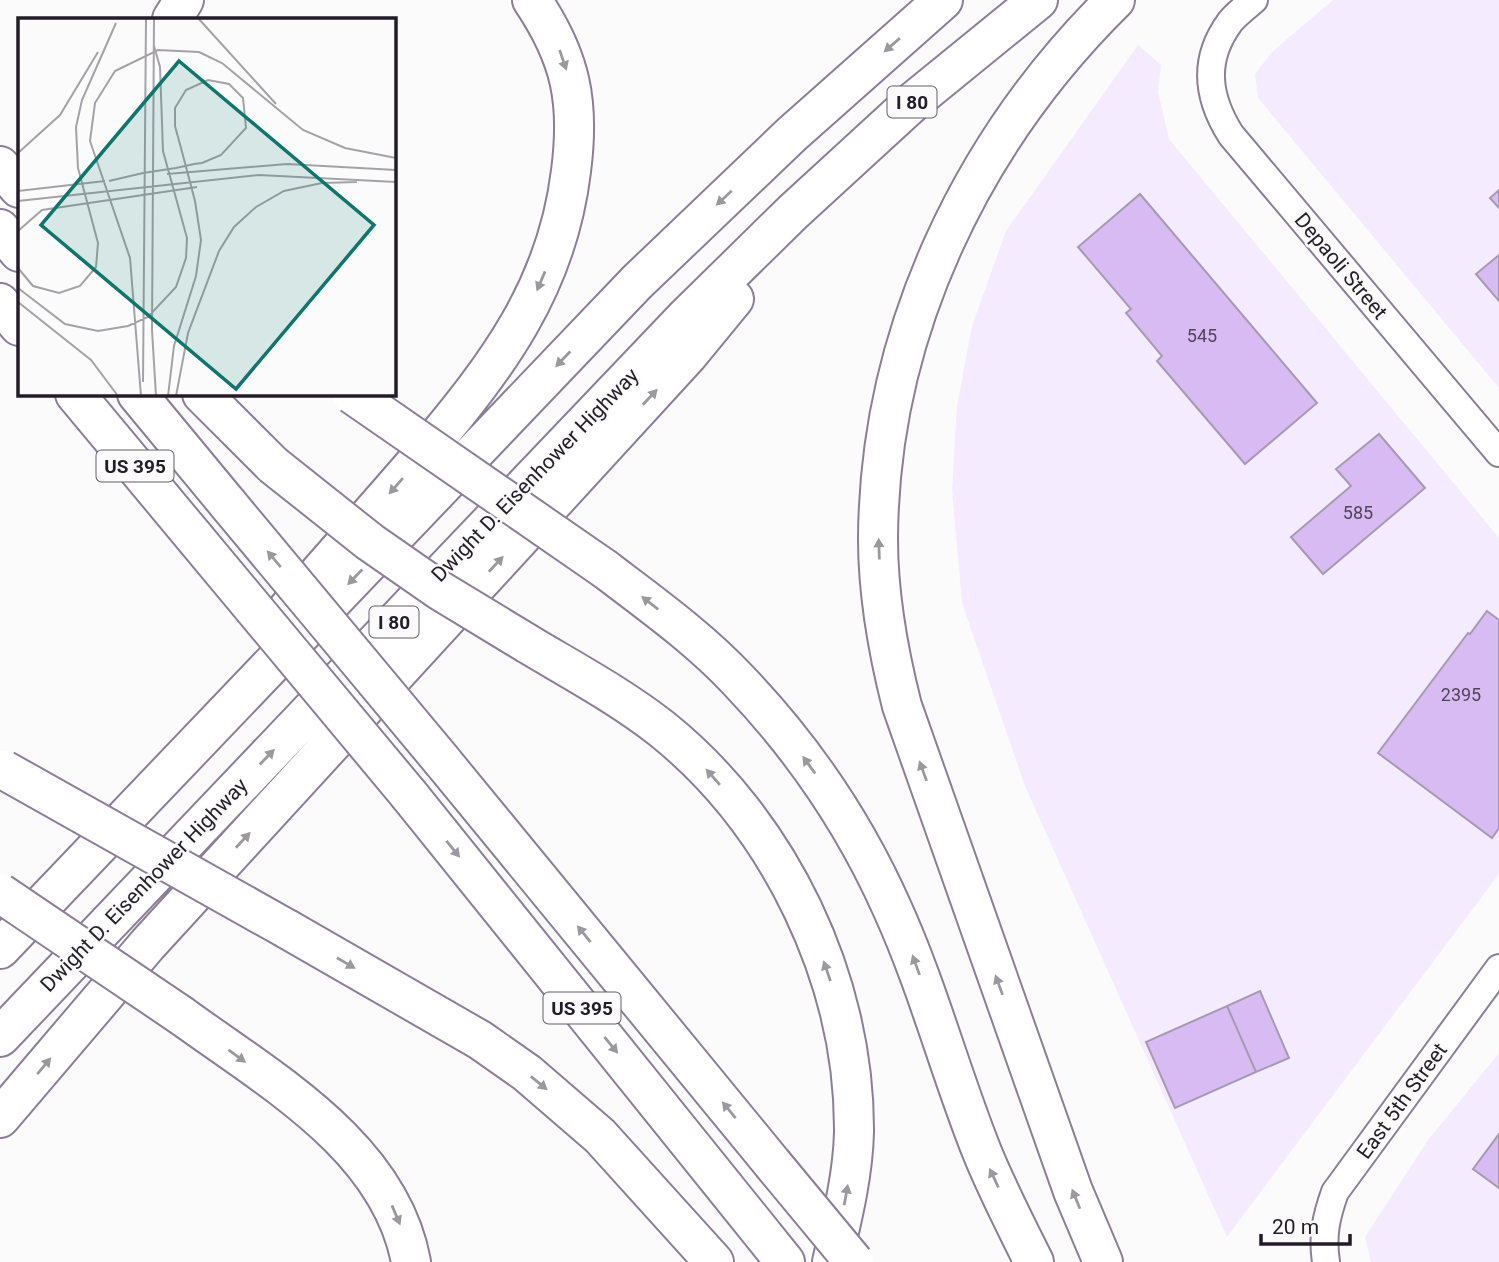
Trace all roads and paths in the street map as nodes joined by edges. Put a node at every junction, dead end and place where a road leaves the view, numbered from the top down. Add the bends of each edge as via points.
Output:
1 (184, 0) edge
2 (531, 0) edge
3 (943, 0) edge
4 (1038, 0) edge
5 (1115, 0) edge
6 (1254, 0) edge
7 (173, 18) edge
8 (0, 166) edge
9 (18, 187) edge
10 (793, 212) junction
11 (0, 229) edge
12 (18, 251) edge
13 (0, 303) edge
14 (18, 326) edge
15 (77, 396) edge
16 (139, 396) edge
17 (204, 396) edge
18 (355, 396) edge
19 (1499, 453) edge
20 (2, 769) edge
21 (137, 805) junction
22 (0, 893) edge
23 (0, 949) edge
24 (1499, 968) edge
25 (0, 1037) edge
26 (0, 1118) edge
27 (1324, 1252) edge
28 (411, 1262) edge
29 (715, 1262) edge
30 (785, 1262) edge
31 (832, 1262) edge
32 (854, 1262) edge
33 (1034, 1262) edge
34 (1102, 1262) edge

1 - 7 highway
2 -> 21 highway via 559,47 575,107 574,148 561,226 534,298 483,381 264,638
3 -> 21 highway, I 80 via 792,134 647,272
4 - 10 highway, Dwight D. Eisenhower Highway / I 80 via 914,101
34 -> 5 highway via 910,733 885,624 878,540 883,455 900,368 946,236 977,177 1028,99
6 - 19 street, Depaoli Street via 1231,20 1217,44 1211,89 1218,114
8 - 9 highway
25 -> 10 highway, Dwight D. Eisenhower Highway / I 80 via 675,328
26 -> 10 highway via 148,944 688,355 744,286
11 - 12 highway
13 - 14 highway
15 -> 30 highway, US 395, bridge via 410,796
32 -> 16 highway, US 395, bridge
31 -> 17 highway, bridge via 854,1133 852,1079 843,1028 807,919 777,860 744,812 663,730 370,542 273,465
33 -> 18 highway, bridge via 982,1152 892,907 841,811 784,733 738,680 657,609
20 -> 29 highway, bridge via 480,1040 527,1073 600,1136
21 - 23 highway, I 80
22 -> 28 highway, bridge via 182,1016 329,1126 360,1158 388,1198
24 - 27 street, East 5th Street via 1335,1192 1325,1219

